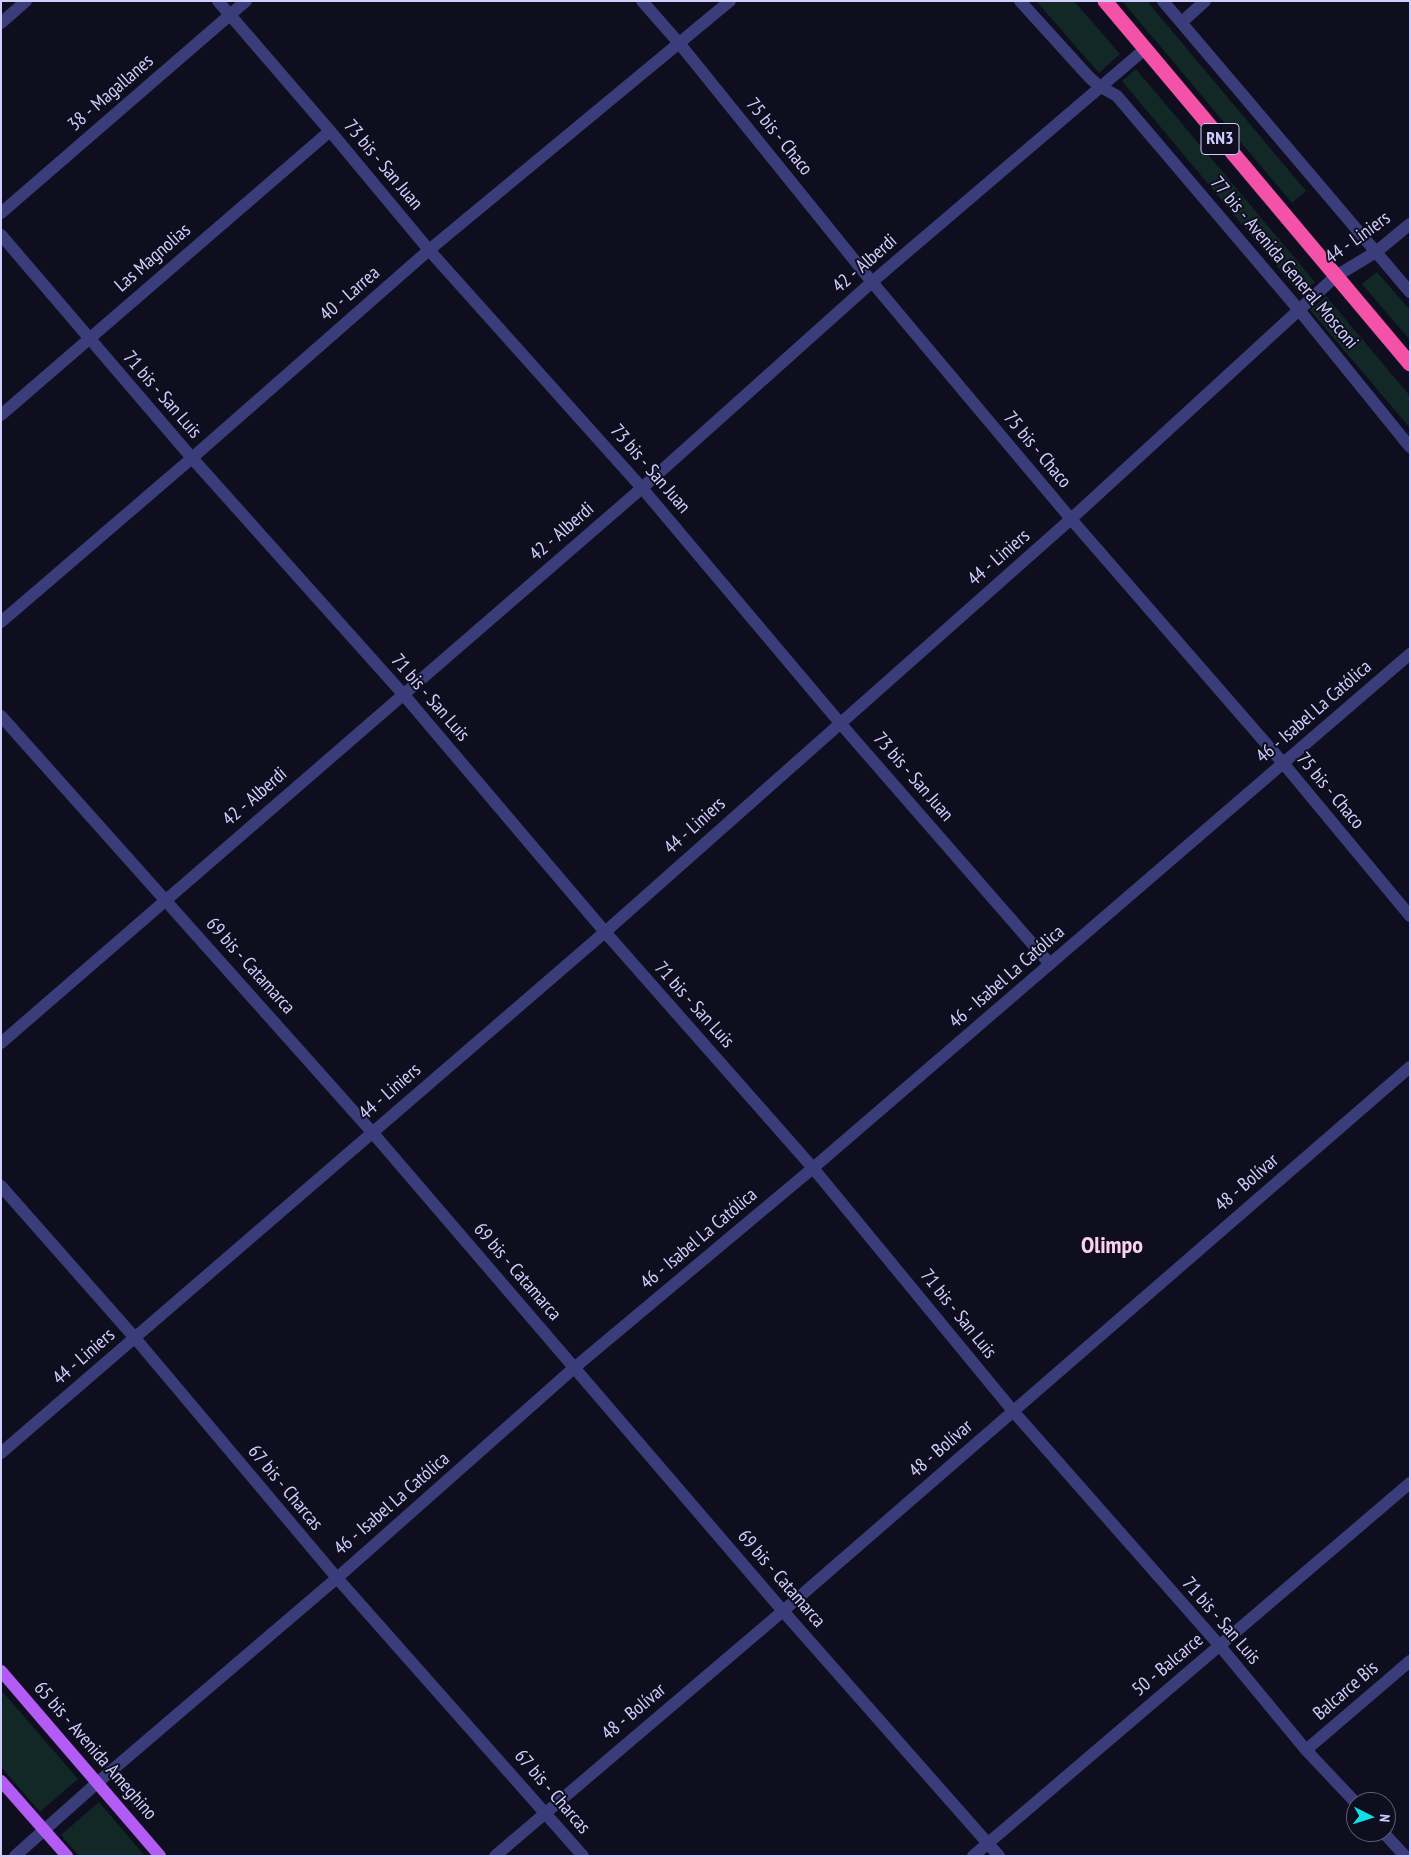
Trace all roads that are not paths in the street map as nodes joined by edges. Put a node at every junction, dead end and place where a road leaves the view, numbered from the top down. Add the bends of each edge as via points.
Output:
1 (26, 1) edge
2 (218, 1) edge
3 (246, 1) edge
4 (642, 1) edge
5 (730, 1) edge
6 (1020, 1) edge
7 (1105, 1) edge
8 (1163, 1) edge
9 (1205, 1) edge
10 (230, 14) junction
11 (1182, 22) junction
12 (1, 23) edge
13 (679, 43) junction
14 (1145, 48) junction
15 (1099, 86) junction
16 (330, 131) junction
17 (1, 213) edge
18 (1410, 224) edge
19 (1, 235) edge
20 (429, 250) junction
21 (1376, 252) junction
22 (1336, 276) junction
23 (872, 282) junction
24 (1410, 292) edge
25 (1299, 310) junction
26 (88, 338) junction
27 (1410, 364) edge
28 (1, 415) edge
29 (1410, 447) edge
30 (192, 458) junction
31 (642, 488) junction
32 (1071, 519) junction
33 (1, 622) edge
34 (1410, 654) edge
35 (403, 694) junction
36 (1, 716) edge
37 (840, 723) junction
38 (1282, 763) junction
39 (166, 899) junction
40 (1410, 916) edge
41 (604, 932) junction
42 (1050, 964) junction
43 (1, 1043) edge
44 (1410, 1067) edge
45 (372, 1132) junction
46 (813, 1168) junction
47 (1, 1186) edge
48 (135, 1338) junction
49 (574, 1368) junction
50 (1013, 1411) junction
51 (1, 1453) edge
52 (1410, 1483) edge
53 (337, 1578) junction
54 (783, 1611) junction
55 (1220, 1646) junction
56 (1410, 1661) edge
57 (1, 1671) edge
58 (1306, 1750) junction
59 (1, 1781) edge
60 (97, 1783) junction
61 (1346, 1792) edge
62 (545, 1812) junction
63 (45, 1830) junction
64 (1392, 1842) edge
65 (988, 1843) junction
66 (15, 1856) edge
67 (67, 1856) edge
68 (160, 1856) edge
69 (495, 1856) edge
70 (583, 1856) edge
71 (973, 1856) edge
72 (1000, 1856) edge
73 (1405, 1856) edge

1 - 12 street
2 - 10 street, 73 bis - San Juan
3 - 10 street, 38 - Magallanes
4 - 13 street, 75 bis - Chaco
5 - 13 street, 40 - Larrea
6 - 15 street, 77 bis - Avenida General Mosconi
7 - 14 highway, 77 bis - Avenida General Mosconi / RN3
8 - 11 street
9 - 11 street
10 - 16 street, 73 bis - San Juan
10 - 17 street, 38 - Magallanes
11 - 21 street
13 - 20 street, 40 - Larrea
13 - 23 street, 75 bis - Chaco
14 - 15 street, 42 - Alberdi
14 - 22 highway, 77 bis - Avenida General Mosconi / RN3
15 - 23 street, 42 - Alberdi
15 - 25 street, 77 bis - Avenida General Mosconi via 1116,96
16 - 20 street, 73 bis - San Juan
16 - 26 street, Las Magnolias
18 - 21 street, 44 - Liniers
19 - 26 street, 71 bis - San Luis
20 - 30 street, 40 - Larrea
20 - 31 street, 73 bis - San Juan
21 - 22 street, 44 - Liniers
21 - 24 street
22 - 25 street, 44 - Liniers
22 - 27 highway, 77 bis - Avenida General Mosconi / RN3
23 - 31 street, 42 - Alberdi
23 - 32 street, 75 bis - Chaco
25 - 29 street, 77 bis - Avenida General Mosconi
25 - 32 street, 44 - Liniers
26 - 28 street, Las Magnolias
26 - 30 street, 71 bis - San Luis
30 - 33 street, 40 - Larrea
30 - 35 street, 71 bis - San Luis
31 - 35 street, 42 - Alberdi
31 - 37 street, 73 bis - San Juan
32 - 37 street, 44 - Liniers
32 - 38 street, 75 bis - Chaco
34 - 38 street, 46 - Isabel La Católica
35 - 39 street, 42 - Alberdi
35 - 41 street, 71 bis - San Luis
36 - 39 street, 69 bis - Catamarca
37 - 41 street, 44 - Liniers
37 - 42 street, 73 bis - San Juan
38 - 40 street, 75 bis - Chaco
38 - 42 street, 46 - Isabel La Católica
39 - 43 street, 42 - Alberdi
39 - 45 street, 69 bis - Catamarca
41 - 45 street, 44 - Liniers
41 - 46 street, 71 bis - San Luis
42 - 46 street, 46 - Isabel La Católica
44 - 50 street, 48 - Bolívar
45 - 48 street, 44 - Liniers
45 - 49 street, 69 bis - Catamarca
46 - 49 street, 46 - Isabel La Católica
46 - 50 street, 71 bis - San Luis
47 - 48 street, 67 bis - Charcas
48 - 51 street, 44 - Liniers
48 - 53 street, 67 bis - Charcas
49 - 53 street, 46 - Isabel La Católica
49 - 54 street, 69 bis - Catamarca
50 - 54 street, 48 - Bolívar
50 - 55 street, 71 bis - San Luis
52 - 55 street, 50 - Balcarce
53 - 60 street, 46 - Isabel La Católica
53 - 62 street, 67 bis - Charcas
54 - 62 street, 48 - Bolívar
54 - 65 street, 69 bis - Catamarca
55 - 58 street, 71 bis - San Luis
55 - 65 street, 50 - Balcarce
56 - 58 street, Balcarce Bis
57 - 60 main road, 65 bis - Avenida Ameghino
58 - 61 street, 71 bis - San Luis
59 - 63 main road
60 - 63 street, 46 - Isabel La Católica
60 - 68 main road, 65 bis - Avenida Ameghino
62 - 69 street, 48 - Bolívar
62 - 70 street, 67 bis - Charcas
63 - 66 street, 46 - Isabel La Católica
63 - 67 main road
64 - 73 street
65 - 71 street, 50 - Balcarce
65 - 72 street, 69 bis - Catamarca

